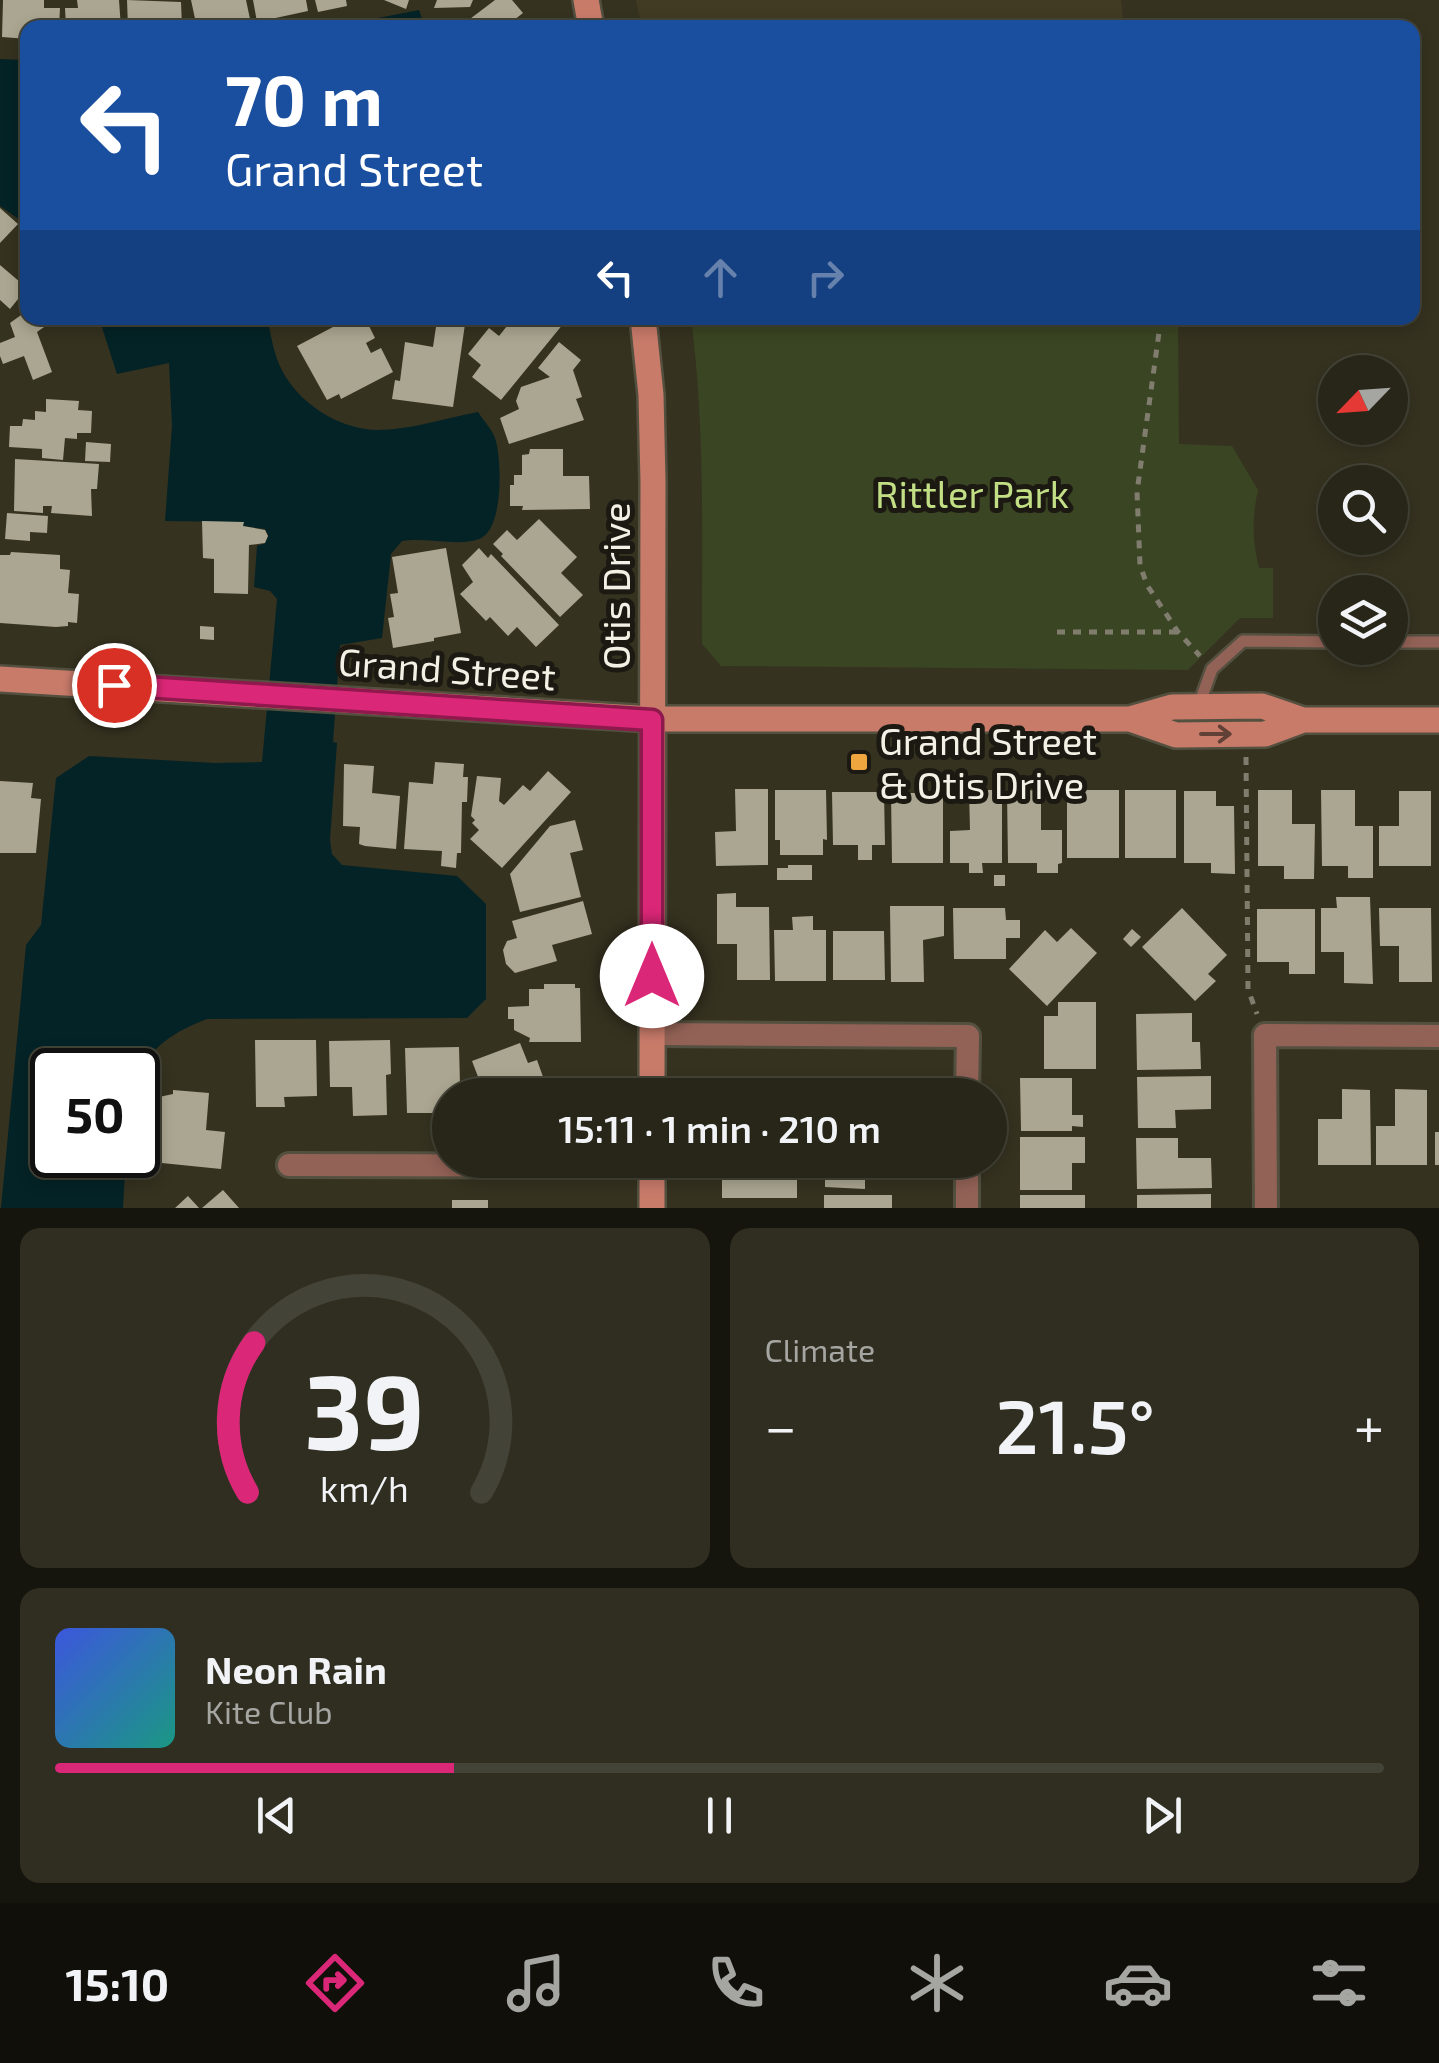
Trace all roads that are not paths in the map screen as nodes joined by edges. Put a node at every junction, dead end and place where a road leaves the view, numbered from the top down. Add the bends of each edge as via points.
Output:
1 (644, 325) edge
2 (1318, 642) edge
3 (1408, 642) edge
4 (1439, 642) edge
5 (0, 679) edge
6 (1198, 706) junction
7 (1130, 719) junction
8 (652, 720) junction
9 (1303, 720) junction
10 (1439, 720) edge
11 (652, 1034) junction
12 (1439, 1036) edge
13 (652, 1078) edge
14 (968, 1078) edge
15 (432, 1164) edge
16 (289, 1165) dead end
17 (652, 1178) edge
18 (968, 1178) edge
19 (652, 1208) edge
20 (967, 1208) edge
21 (1266, 1208) edge

1 - 8 street, Otis Drive via 653,482
2 - 6 lane via 1243,641 1212,669
3 - 4 lane
5 - 8 street, Grand Street
6 - 7 street, Grand Street
6 - 9 street, Grand Street via 1262,706
7 - 8 street, Grand Street
7 -> 9 street, Grand Street via 1176,734 1266,734
8 - 11 street, Otis Drive
9 - 10 street, Grand Street
11 - 13 street, Otis Drive
11 - 14 street via 968,1036
12 - 21 street via 1265,1036
15 - 16 street
17 - 19 street
18 - 20 street

